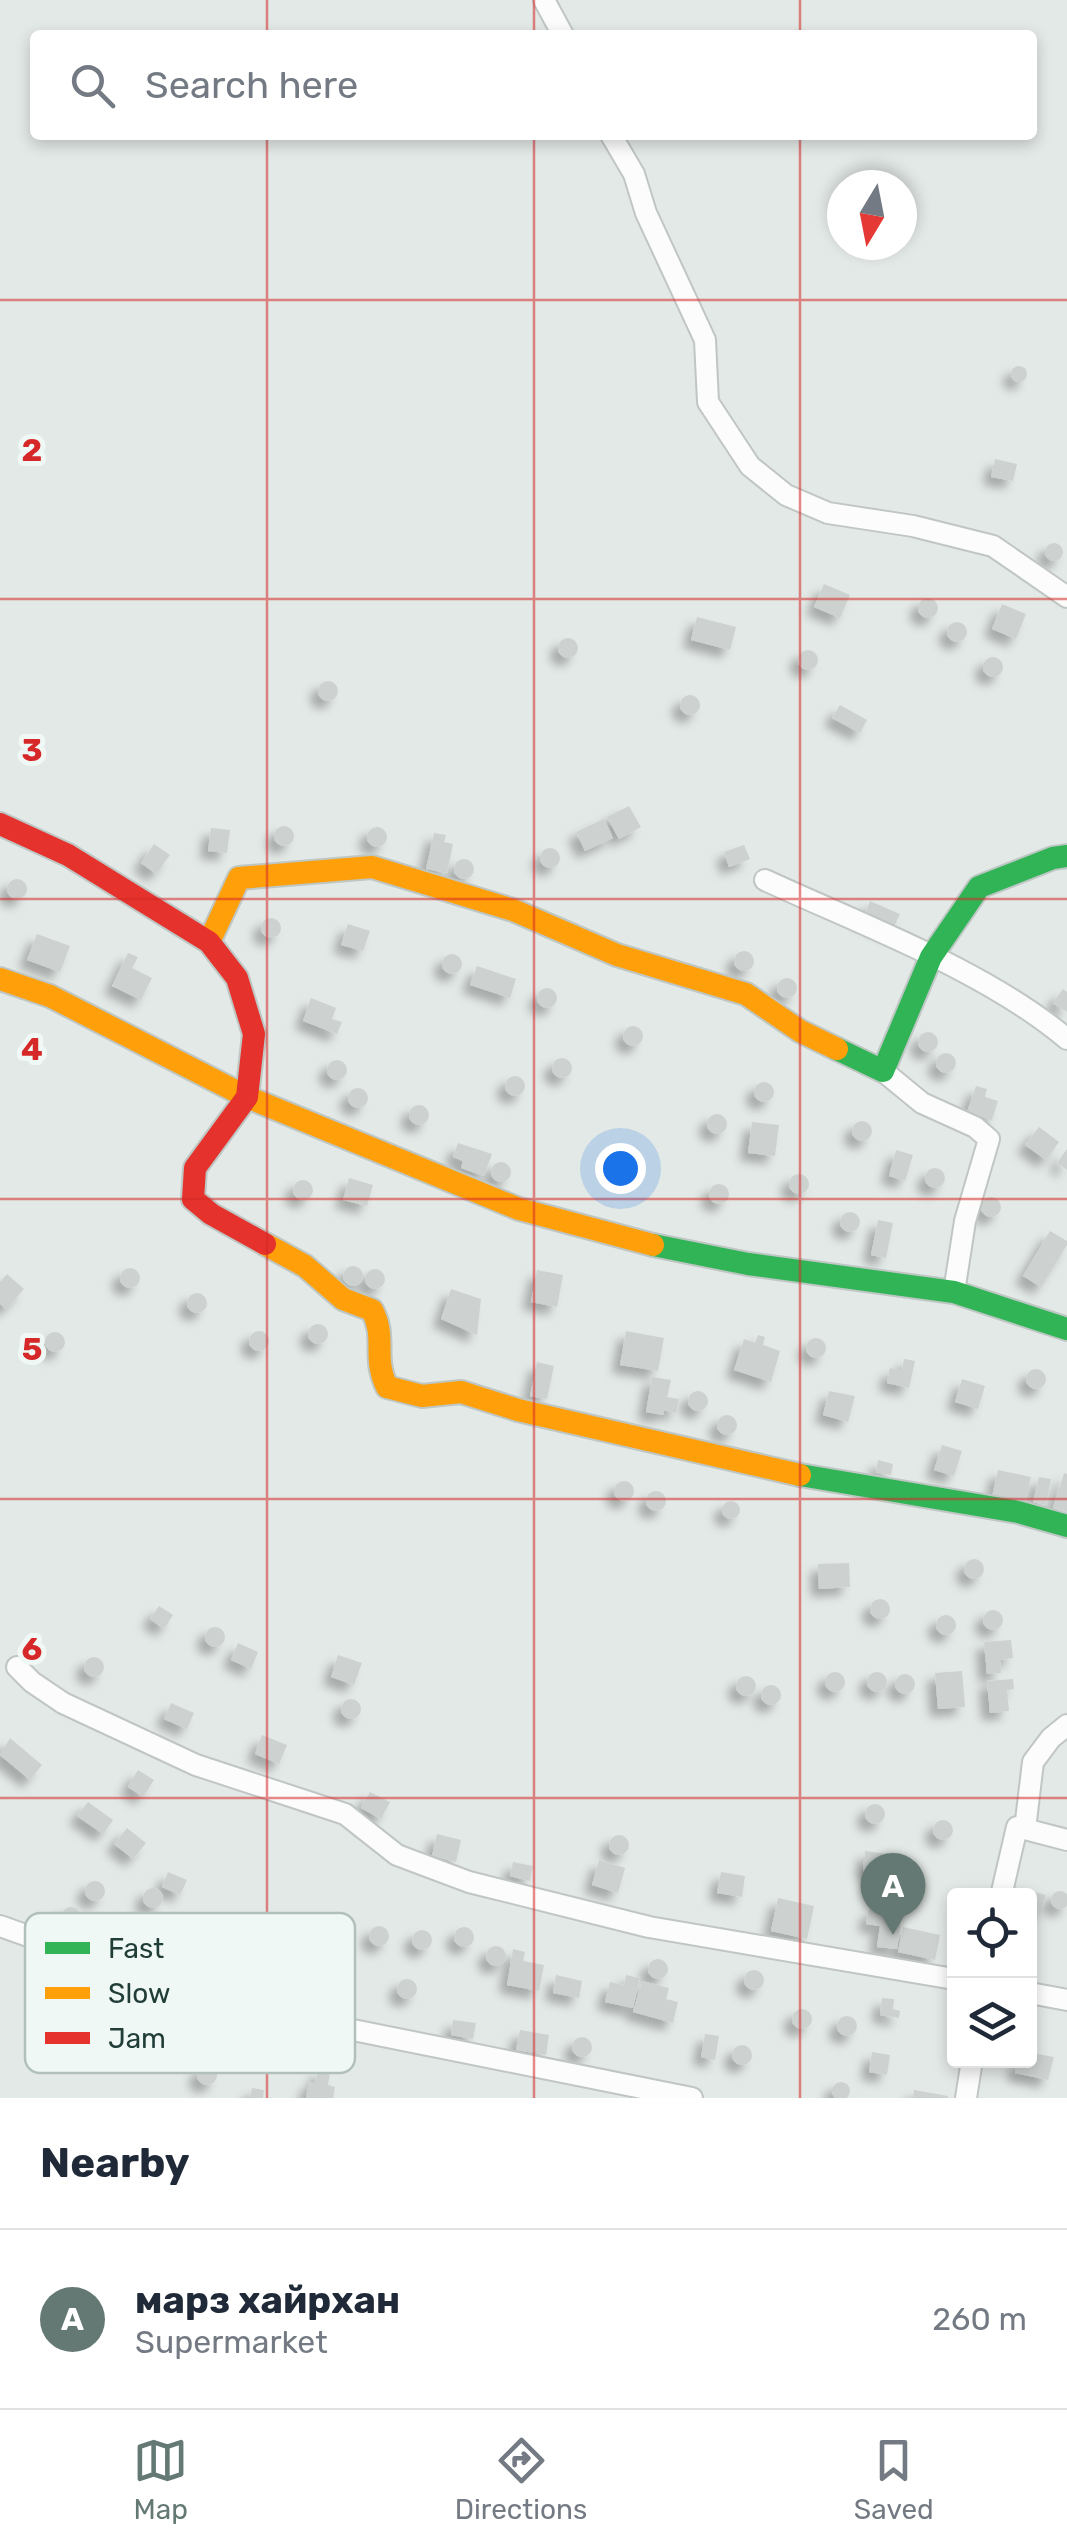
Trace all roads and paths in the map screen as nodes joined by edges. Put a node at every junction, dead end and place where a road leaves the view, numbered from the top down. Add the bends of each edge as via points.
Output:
1 (544, 0) edge
2 (560, 30) edge
3 (614, 140) edge
4 (1067, 597) edge
5 (0, 824) edge
6 (1067, 856) edge
7 (765, 880) dead end
8 (209, 942) junction
9 (931, 957) junction
10 (0, 979) edge
11 (1067, 1039) edge
12 (882, 1070) junction
13 (247, 1097) junction
14 (954, 1292) junction
15 (1067, 1329) edge
16 (1067, 1526) edge
17 (17, 1668) dead end
18 (1067, 1725) edge
19 (1024, 1829) junction
20 (1067, 1840) edge
21 (1003, 1888) edge
22 (0, 1926) edge
23 (25, 1935) edge
24 (948, 1978) edge
25 (1037, 1994) edge
26 (1067, 2000) edge
27 (355, 2030) edge
28 (971, 2068) edge
29 (692, 2098) edge
30 (966, 2098) edge

1 - 2 street
3 - 4 street via 705,340 708,402 750,466 786,495 828,513 993,546
5 - 8 street via 68,855
6 - 9 street via 979,887
7 - 9 street
8 - 12 street via 238,878 372,867 746,994 800,1031
8 - 13 street via 237,978 254,1034
9 - 11 street via 1036,1013
9 - 12 street
10 - 13 street via 50,996
12 - 14 street via 922,1104 989,1139 962,1234
13 - 14 street via 519,1208 631,1241
13 - 16 street via 195,1168 193,1199 305,1266 343,1298 372,1310 380,1325 378,1369 387,1387 422,1396 461,1392 775,1471
14 - 15 street
17 - 24 street via 62,1703 196,1765 346,1814 397,1855 469,1882 649,1927
18 - 19 street via 1033,1762
19 - 20 street
19 - 21 street via 1018,1827
22 - 23 street
25 - 26 street
27 - 29 street
28 - 30 street

